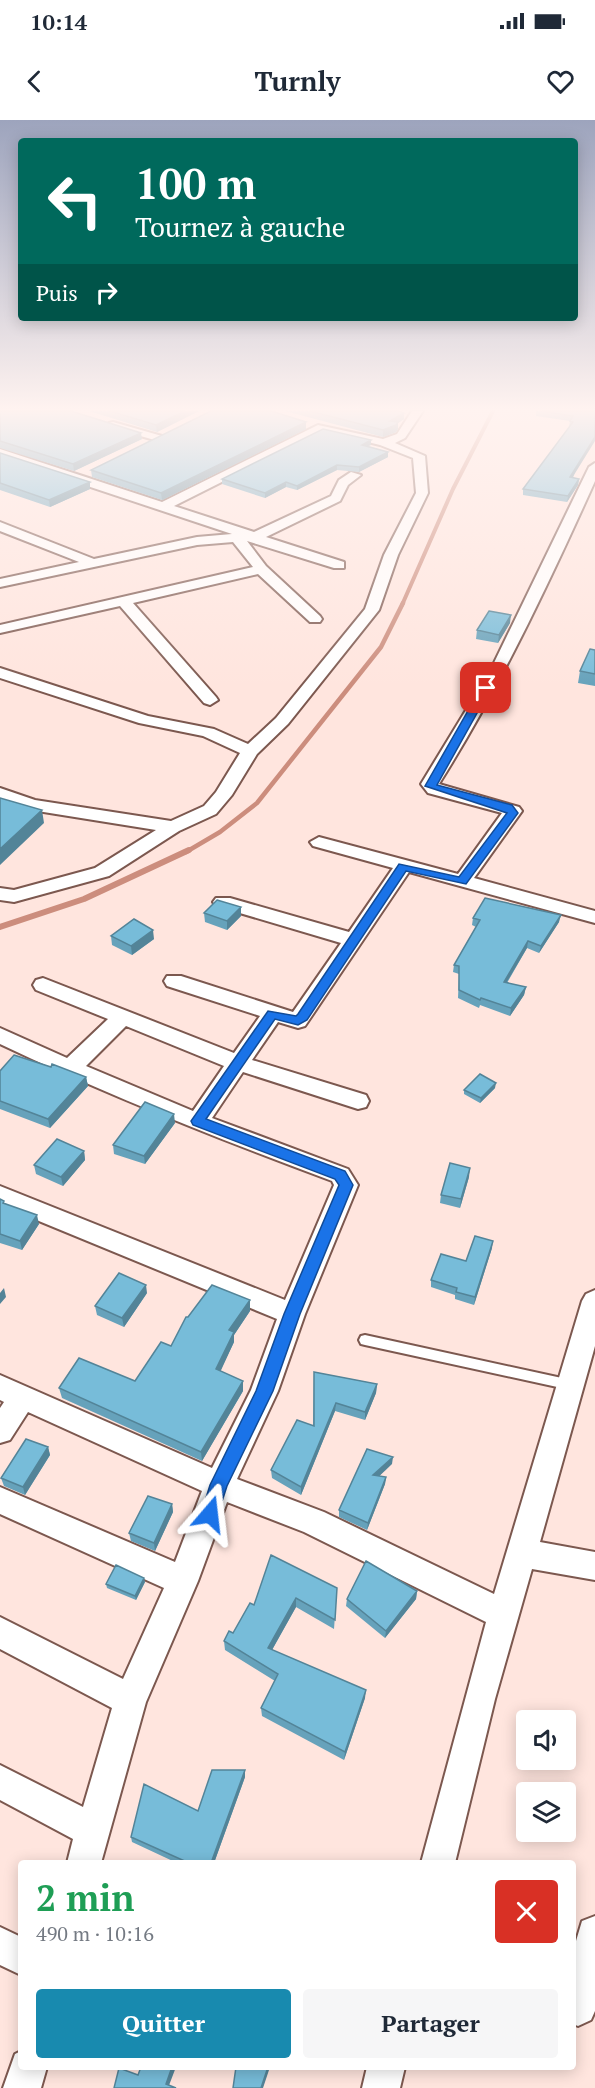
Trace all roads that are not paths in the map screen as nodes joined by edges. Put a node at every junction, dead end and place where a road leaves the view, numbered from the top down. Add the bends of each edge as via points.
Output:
1 (146, 503) edge
2 (171, 503) edge
3 (326, 503) edge
4 (417, 503) edge
5 (579, 503) edge
6 (161, 508) junction
7 (0, 526) edge
8 (256, 536) junction
9 (236, 537) junction
10 (93, 563) junction
11 (339, 565) dead end
12 (261, 569) junction
13 (0, 584) edge
14 (125, 602) junction
15 (315, 619) dead end
16 (0, 629) edge
17 (0, 673) edge
18 (210, 700) dead end
19 (250, 751) junction
20 (0, 793) edge
21 (173, 827) junction
22 (320, 842) dead end
23 (403, 867) junction
24 (462, 881) junction
25 (5, 898) edge
26 (223, 902) edge
27 (595, 917) edge
28 (353, 940) junction
29 (174, 981) dead end
30 (43, 986) dead end
31 (272, 1014) junction
32 (122, 1018) junction
33 (0, 1035) edge
34 (238, 1063) junction
35 (70, 1068) junction
36 (358, 1101) dead end
37 (198, 1121) junction
38 (0, 1195) edge
39 (595, 1302) edge
40 (292, 1314) junction
41 (365, 1340) dead end
42 (571, 1385) junction
43 (12, 1392) edge
44 (0, 1431) edge
45 (219, 1485) junction
46 (0, 1500) edge
47 (522, 1553) junction
48 (595, 1566) edge
49 (183, 1581) junction
50 (504, 1615) junction
51 (0, 1632) edge
52 (130, 1700) junction
53 (0, 1782) edge
54 (93, 1831) junction
55 (85, 1860) edge
56 (439, 1860) edge
57 (595, 1934) edge
58 (0, 1946) edge
59 (18, 1955) edge
60 (578, 2007) dead end
61 (27, 2070) edge
62 (385, 2070) edge
63 (22, 2088) edge
64 (381, 2088) edge

1 - 6 street
2 - 6 street
3 - 8 street
4 - 19 street via 391,555 372,610 282,721
5 - 24 street via 544,581 456,745 430,784 434,789 513,811
6 - 8 street
7 - 10 street
8 - 9 street
8 - 11 street
9 - 10 street via 197,541
9 - 12 street
10 - 13 street
12 - 14 street
12 - 15 street
14 - 16 street
14 - 18 street
17 - 19 street via 145,720 208,732
19 - 21 street via 210,810
20 - 21 street via 31,805
21 - 25 street via 102,872
22 - 23 street
23 - 24 street
23 - 28 street
24 - 27 street
26 - 28 street
28 - 31 street via 298,1021
29 - 31 street
30 - 32 street
31 - 34 street
32 - 34 street
32 - 35 street
33 - 35 street
34 - 36 street
34 - 37 street
35 - 37 street
37 - 40 street via 345,1180
38 - 40 street
39 - 42 street
40 - 45 street via 264,1391
41 - 42 lane
42 - 47 street
43 - 44 street
43 - 45 street
45 - 49 street
45 - 50 street via 314,1522
46 - 49 street
47 - 48 street
47 - 50 street
49 - 52 street
50 - 56 street
51 - 52 street
52 - 54 street
53 - 54 street
54 - 55 street
57 - 60 street
58 - 59 street
61 - 63 street
62 - 64 street

